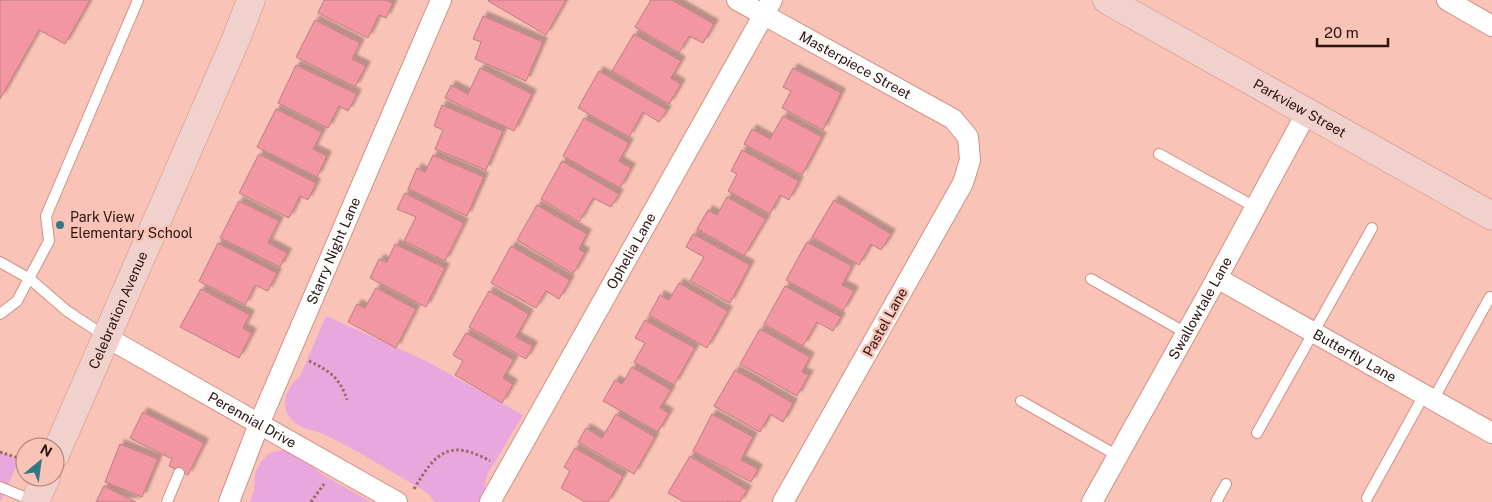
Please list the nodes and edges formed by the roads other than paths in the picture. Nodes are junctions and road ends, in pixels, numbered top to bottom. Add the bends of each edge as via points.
1 (138, 0) edge
2 (251, 0) edge
3 (441, 0) edge
4 (737, 0) edge
5 (1447, 0) edge
6 (1113, 1) edge
7 (768, 8) edge
8 (1492, 26) edge
9 (1306, 112) junction
10 (968, 137) joint
11 (1160, 154) dead end
12 (1255, 207) junction
13 (1492, 216) edge
14 (1372, 228) dead end
15 (0, 262) edge
16 (1217, 278) junction
17 (30, 279) junction
18 (1091, 279) dead end
19 (1490, 297) dead end
20 (0, 314) edge
21 (1186, 333) junction
22 (1313, 333) junction
23 (106, 337) junction
24 (1428, 398) junction
25 (1021, 401) dead end
26 (259, 424) junction
27 (1257, 433) dead end
28 (1492, 434) edge
29 (63, 437) edge
30 (1118, 456) junction
31 (179, 472) dead end
32 (1226, 484) dead end
33 (0, 487) edge
34 (39, 493) edge
35 (404, 498) edge
36 (1367, 498) dead end
37 (167, 502) edge
38 (230, 502) edge
39 (490, 502) edge
40 (783, 502) edge
41 (1092, 502) edge
42 (1216, 502) edge

1 - 17 lane via 46,216 49,241
2 - 23 street, Celebration Avenue
3 - 26 street, Starry Night Lane
4 - 7 street, Masterpiece Street
5 - 8 street
6 - 9 street, Parkview Street
7 - 10 street, Masterpiece Street via 953,119
7 - 39 street, Ophelia Lane
9 - 12 street, Swallowtale Lane
9 - 13 street, Parkview Street
10 - 40 street, Pastel Lane via 970,160 963,183
11 - 12 lane
12 - 16 street, Swallowtale Lane
14 - 22 lane
15 - 17 lane
16 - 21 street, Swallowtale Lane
16 - 22 street, Butterfly Lane
17 - 20 lane via 17,302
17 - 23 lane via 67,312
18 - 21 lane
19 - 24 lane
21 - 30 street, Swallowtale Lane
22 - 24 street, Butterfly Lane
22 - 27 lane
23 - 26 street, Perennial Drive
23 - 29 street, Celebration Avenue
24 - 28 street, Butterfly Lane
24 - 36 lane
25 - 30 lane
26 - 35 street, Perennial Drive
26 - 38 street, Starry Night Lane
30 - 41 street, Swallowtale Lane
31 - 37 lane
32 - 42 lane
33 - 34 lane

